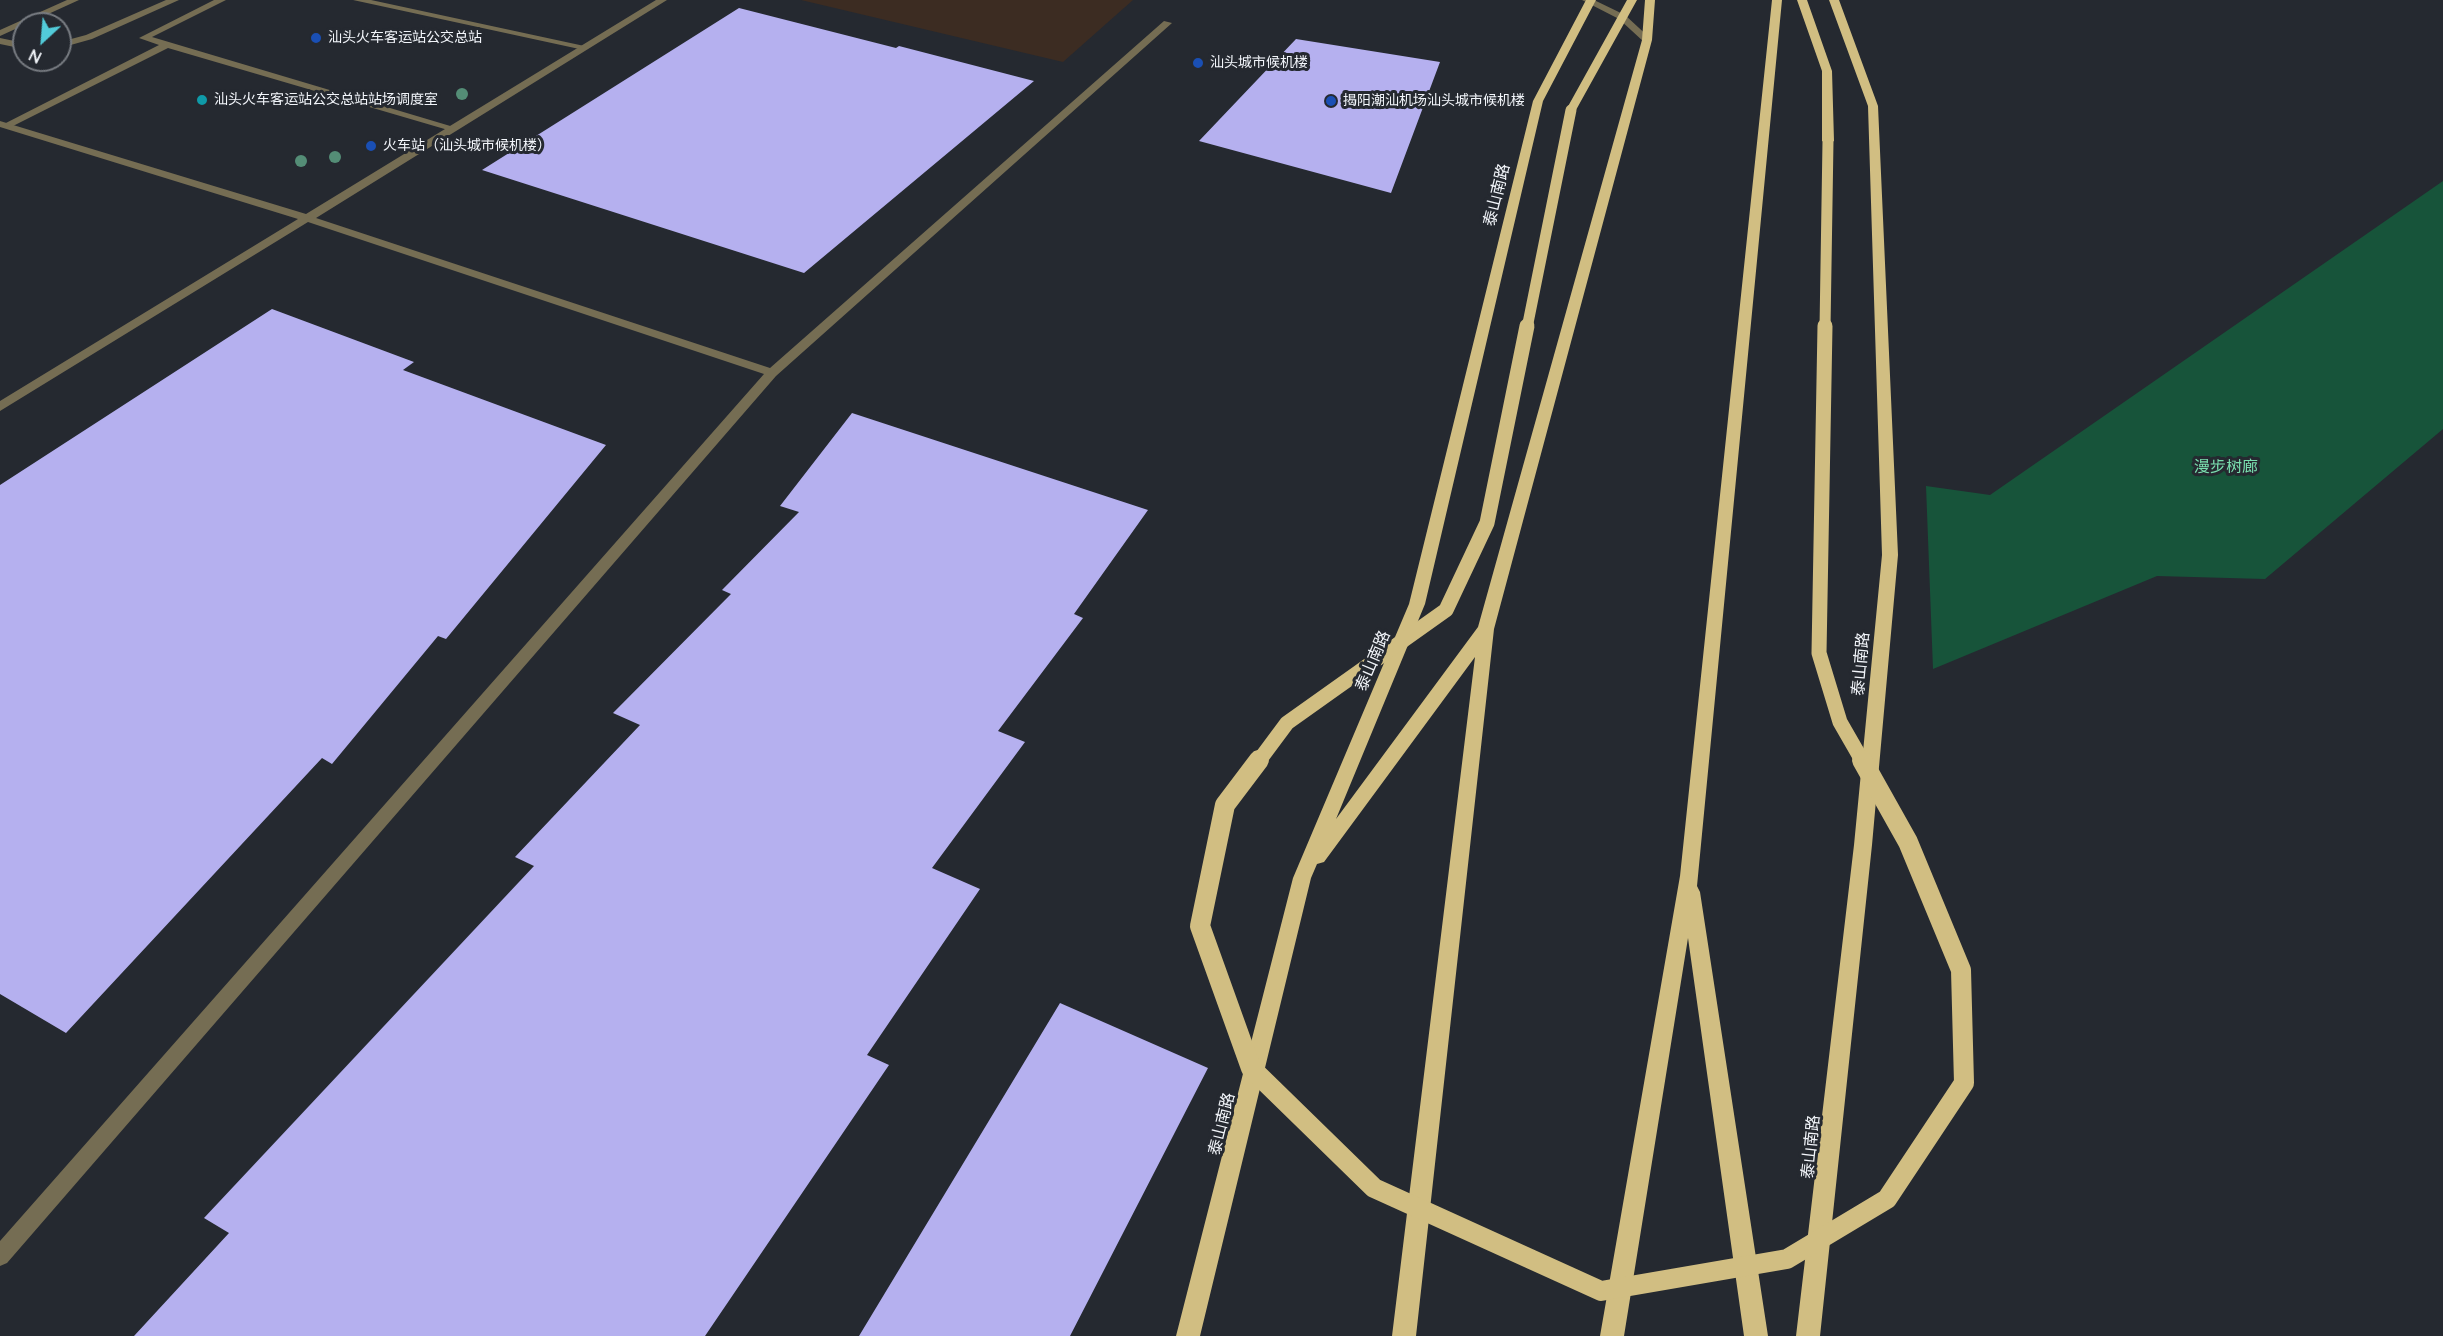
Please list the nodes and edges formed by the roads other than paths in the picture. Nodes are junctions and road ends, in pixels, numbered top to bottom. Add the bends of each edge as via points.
1 (74, 0) edge
2 (174, 0) edge
3 (221, 0) edge
4 (358, 0) edge
5 (662, 0) edge
6 (1590, 0) edge
7 (1632, 0) edge
8 (1650, 0) edge
9 (1777, 0) edge
10 (1802, 0) edge
11 (1834, 0) edge
12 (1622, 17) junction
13 (1167, 22) dead end
14 (0, 33) edge
15 (1647, 40) junction
16 (72, 42) edge
17 (167, 45) junction
18 (584, 47) junction
19 (2, 125) edge
20 (452, 128) junction
21 (306, 218) junction
22 (772, 373) junction
23 (0, 407) edge
24 (1486, 628) junction
25 (1689, 876) junction
26 (1302, 878) junction
27 (0, 1256) edge
28 (1188, 1336) edge
29 (1404, 1336) edge
30 (1612, 1336) edge
31 (1756, 1336) edge
32 (1808, 1336) edge

1 - 14 street
2 - 16 street
3 - 17 street via 144,38
4 - 18 street
5 - 18 street
6 - 12 street
6 - 26 highway, 泰山南路 via 1538,101 1417,604
7 - 12 highway
8 - 15 highway
9 - 25 highway
10 - 12 highway, bridge via 1827,71 1819,653 1840,722 1908,842 1961,970 1964,1083 1887,1199 1787,1259 1601,1291 1374,1188 1251,1068 1200,927 1225,806 1287,723 1446,610 1487,523 1572,110
11 - 32 highway, 泰山南路 via 1873,106 1890,555 1863,845
12 - 15 street
13 - 22 street
15 - 24 highway
17 - 19 street
17 - 20 street
18 - 20 street
19 - 21 street
20 - 21 street
21 - 22 street
21 - 23 street
22 - 27 street
24 - 26 highway
24 - 29 highway
25 - 30 highway
25 - 31 highway
26 - 28 highway, 泰山南路

